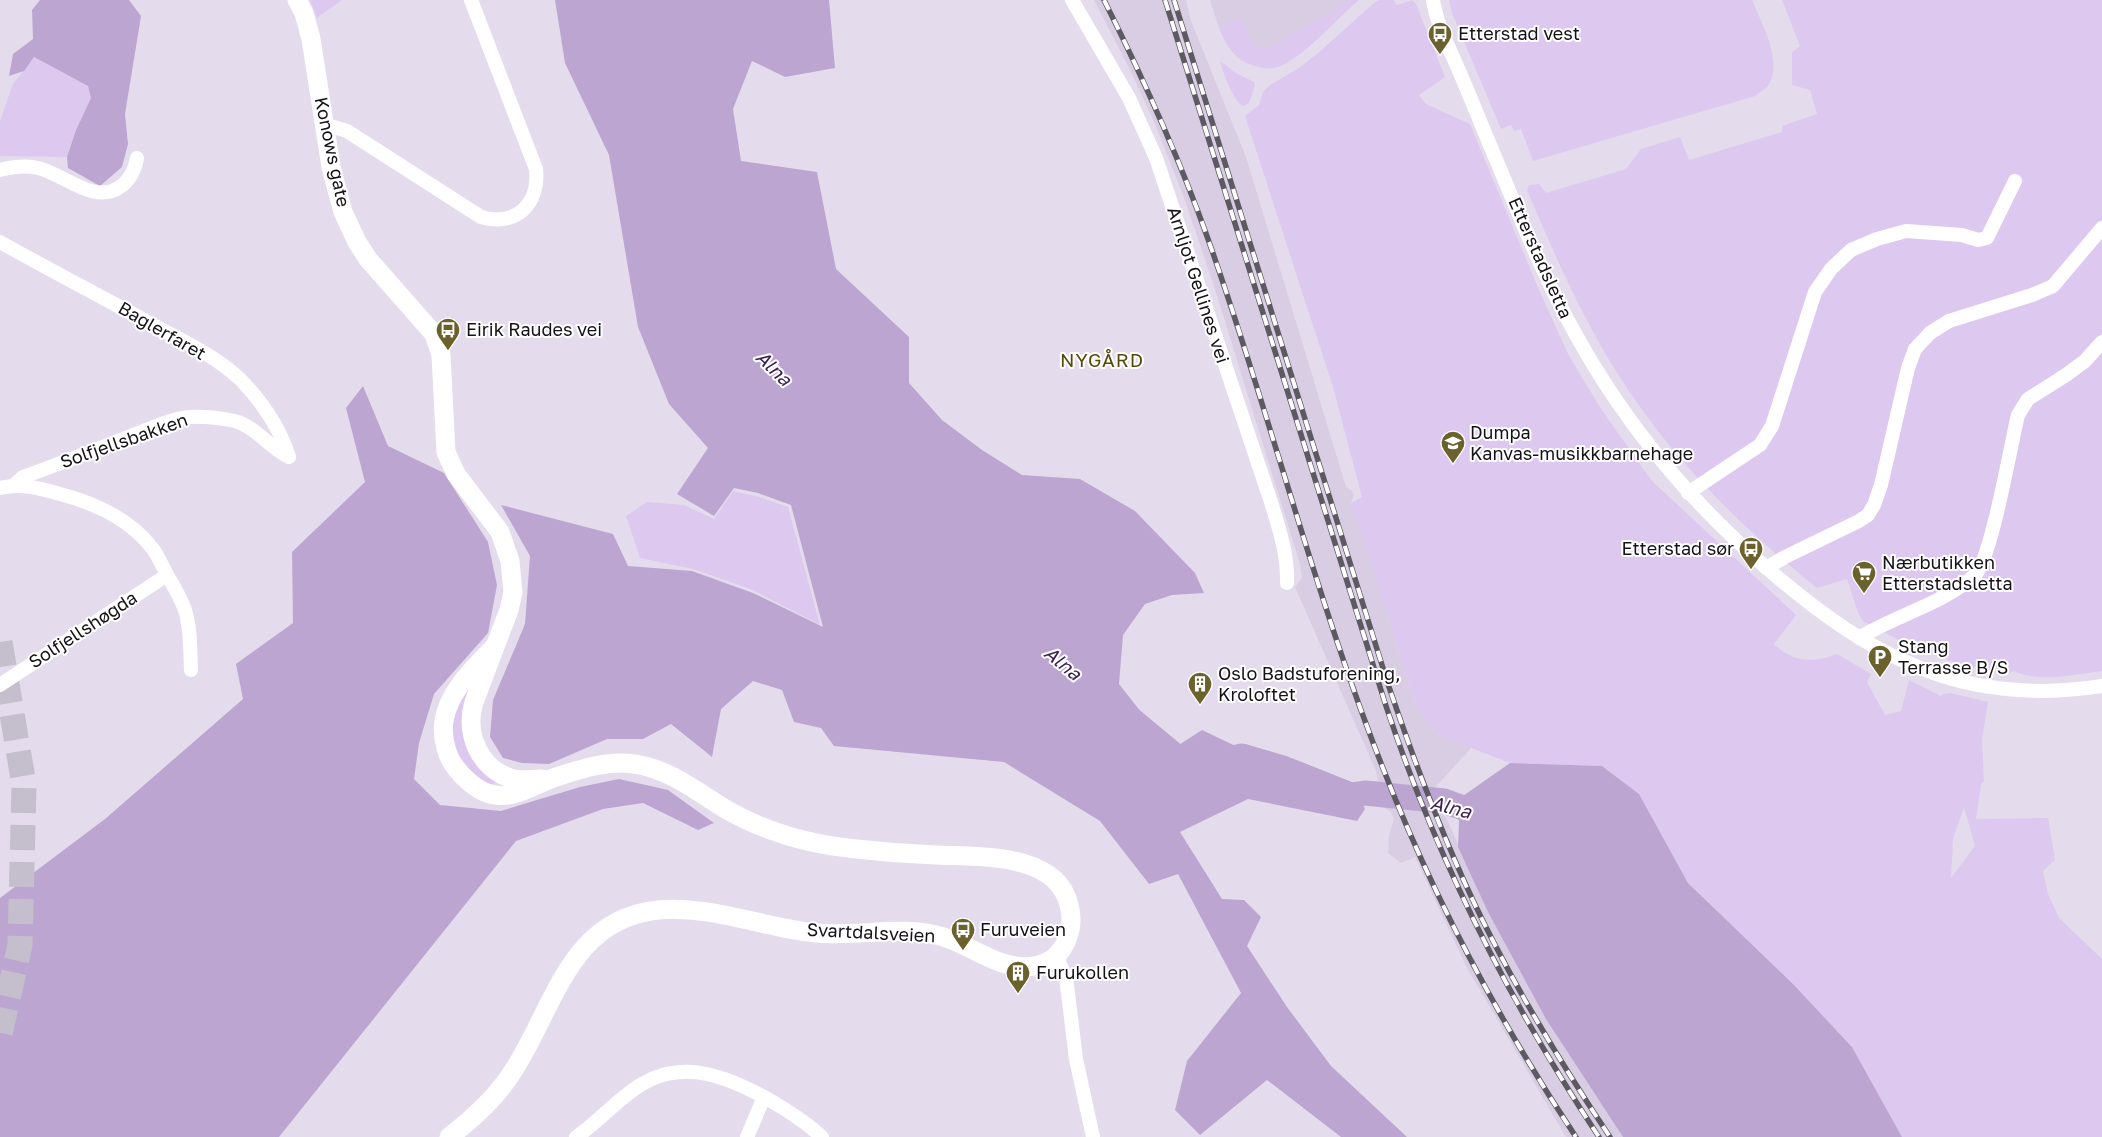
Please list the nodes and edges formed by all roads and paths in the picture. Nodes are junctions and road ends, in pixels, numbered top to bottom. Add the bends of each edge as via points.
1 (297, 0) edge
2 (471, 0) edge
3 (1072, 0) edge
4 (1433, 0) edge
5 (324, 124) junction
6 (137, 158) dead end
7 (0, 170) edge
8 (2015, 181) dead end
9 (2102, 228) edge
10 (0, 242) edge
11 (2102, 342) edge
12 (289, 457) joint
13 (6, 487) edge
14 (1688, 492) junction
15 (1766, 568) junction
16 (167, 575) junction
17 (1287, 583) dead end
18 (1859, 638) junction
19 (495, 646) junction
20 (191, 670) dead end
21 (0, 685) edge
22 (2102, 686) edge
23 (553, 778) junction
24 (1056, 956) junction
25 (764, 1097) junction
26 (449, 1137) edge
27 (576, 1137) edge
28 (747, 1137) edge
29 (822, 1137) edge
30 (1093, 1137) edge

1 - 5 street, Konows gate via 311,39
2 - 5 street via 533,159 537,177 532,200 516,215 494,220 481,217 347,131
3 - 17 street, Arnljot Gellines vei via 1129,98 1158,164 1271,502 1288,566
4 - 14 street, Etterstadsletta via 1447,44 1561,308 1632,424
5 - 19 street, Konows gate via 336,189 357,242 380,275 427,324 438,343 446,452 460,480 500,532 510,561 513,592
6 - 7 street via 131,177 110,192 86,190 38,168
8 - 14 street via 1987,238 1978,240 1962,235 1906,231 1851,250 1836,264 1815,292 1772,426 1760,446
9 - 15 street via 2053,286 1949,321 1930,332 1915,349 1908,368 1881,485 1868,515
10 - 12 street, Baglerfaret via 185,342 228,371 240,380 273,421
11 - 18 street via 2085,361 2028,399 2018,414 1988,550 1976,575 1951,593
12 - 13 street, Solfjellsbakken via 236,422 206,416 187,417 23,477
13 - 16 street via 31,486 76,498 115,516 135,530 153,550
14 - 15 street, Etterstadsletta via 1727,534
15 - 18 street, Etterstadsletta via 1825,616
16 - 20 street via 185,610
16 - 21 street, Solfjellshøgda
18 - 22 street, Etterstadsletta via 1920,668 1984,686 2034,690
19 - 23 street via 470,713 476,747 488,765 505,776 518,780
19 - 23 street via 458,688 447,707 442,733 448,757 473,786 496,796 526,791
23 - 24 street via 609,764 639,764 673,776 730,811 780,833 837,847 892,853 986,856 1032,866 1061,887 1070,908 1069,934
24 - 26 street, Svartdalsveien via 1036,966 1018,967 934,934 819,934 758,924 718,913 685,910 651,911 627,916 606,927 587,944 560,981 503,1086 477,1115
24 - 30 street via 1066,977 1076,1059
25 - 27 street via 722,1077 692,1072 670,1074 643,1083
25 - 28 street
25 - 29 street

